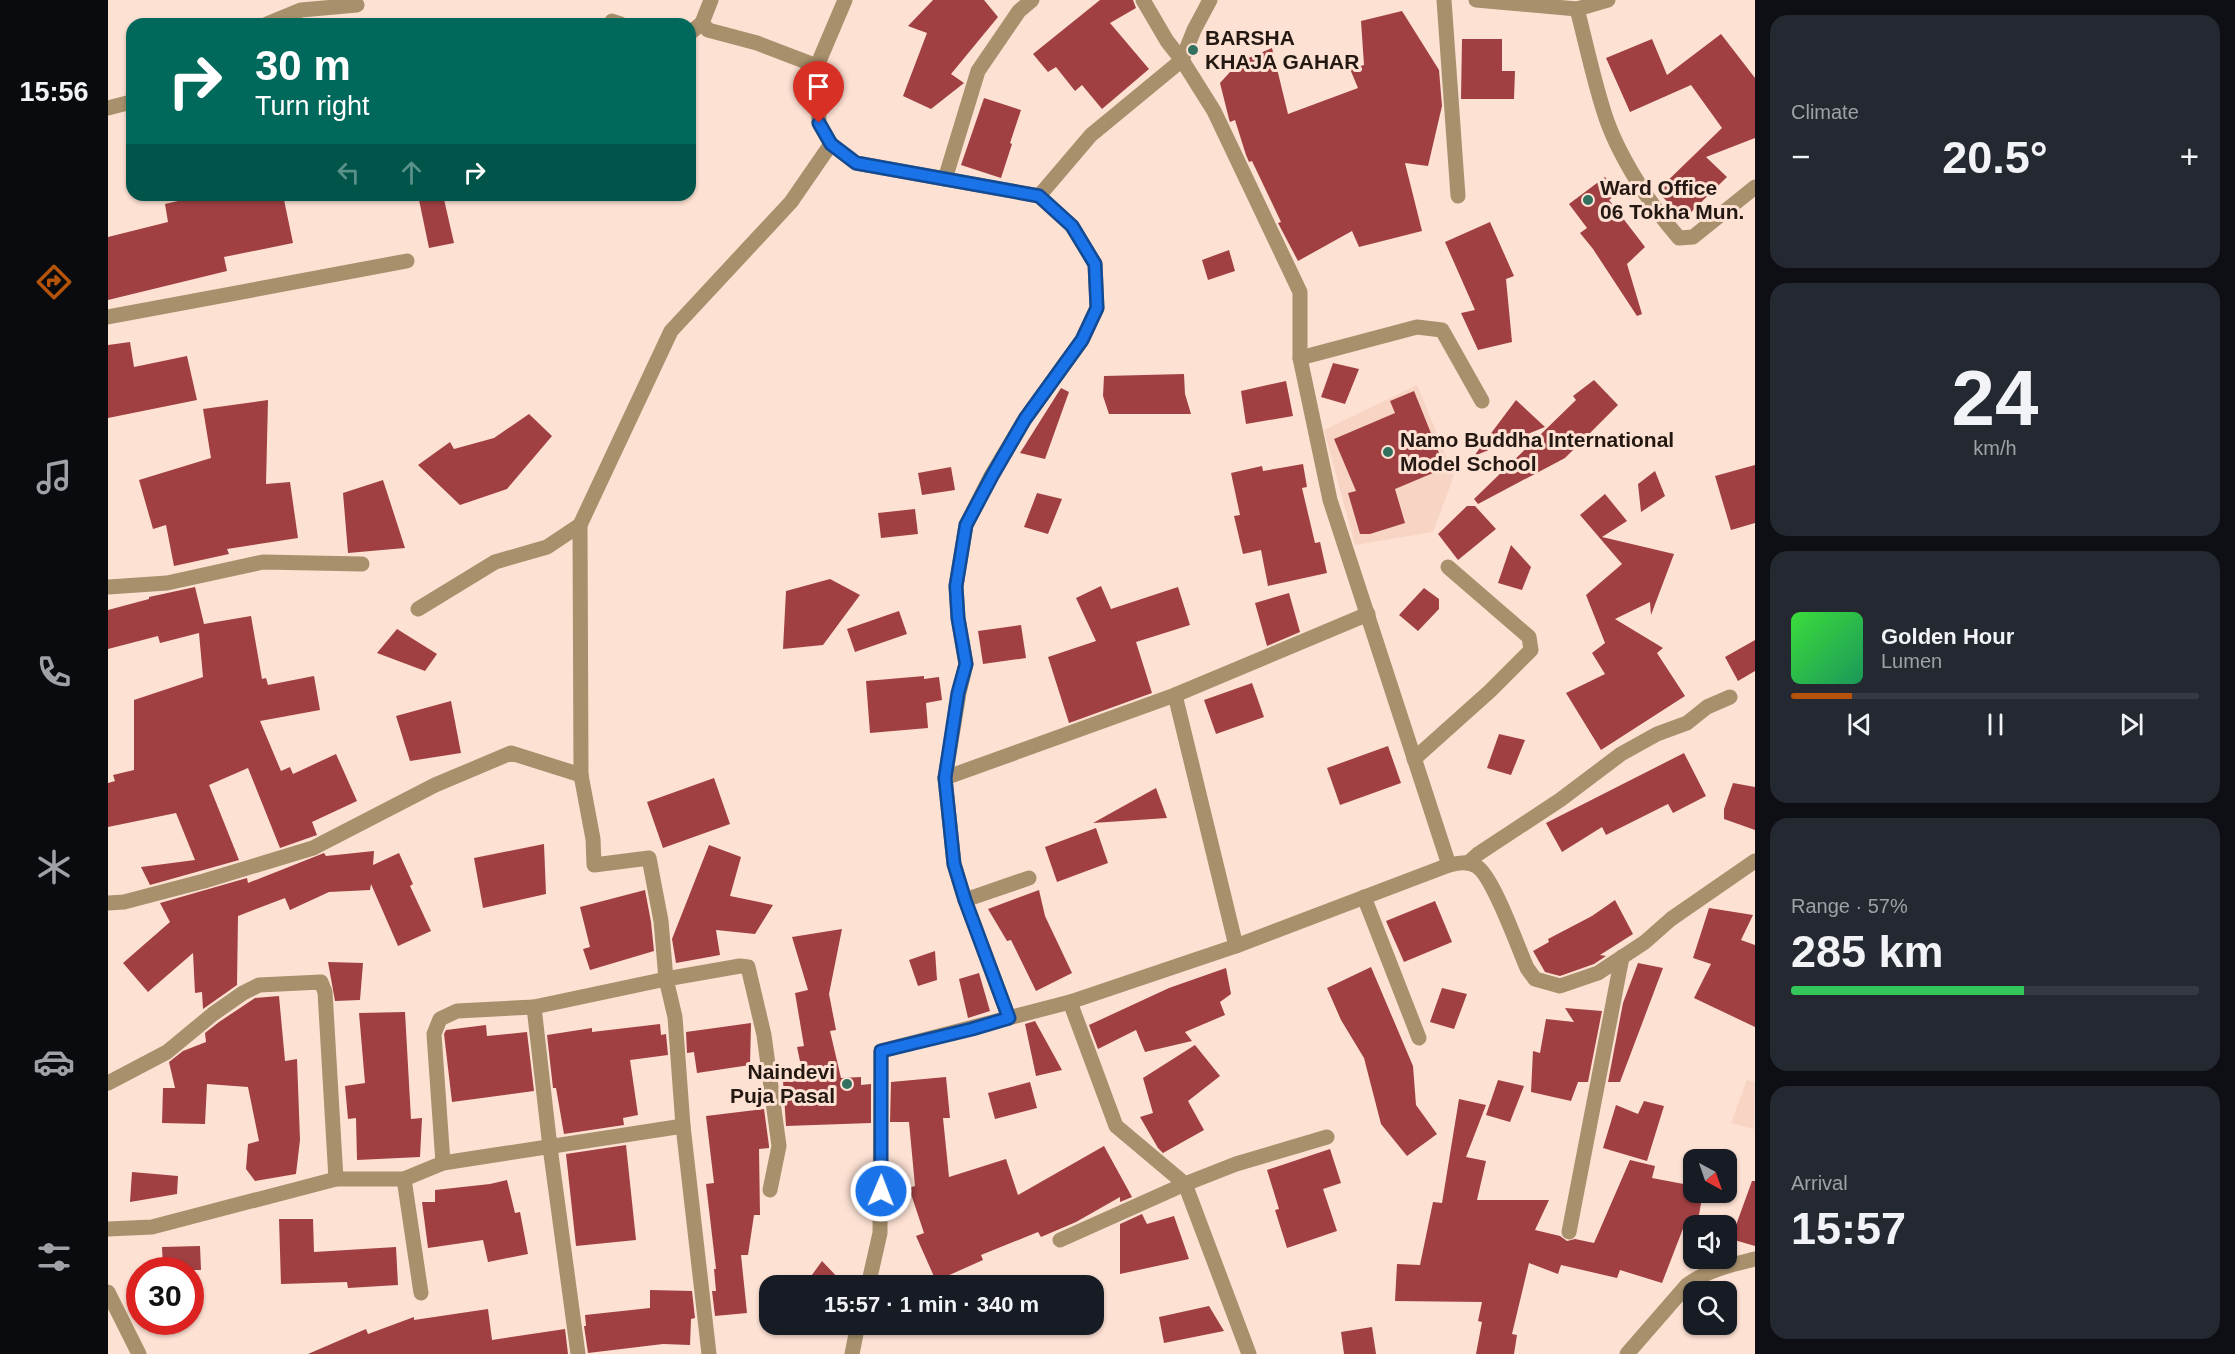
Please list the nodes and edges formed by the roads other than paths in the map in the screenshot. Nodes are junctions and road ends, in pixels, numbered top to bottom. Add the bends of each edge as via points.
1 (711, 0) edge
2 (845, 0) edge
3 (1032, 0) edge
4 (1143, 0) edge
5 (1210, 0) edge
6 (1444, 0) edge
7 (1476, 0) edge
8 (1608, 0) edge
9 (300, 5) edge
10 (357, 5) dead end
11 (1577, 9) junction
12 (277, 18) edge
13 (702, 23) junction
14 (696, 28) edge
15 (1182, 60) junction
16 (817, 66) junction
17 (126, 103) edge
18 (108, 108) edge
19 (831, 144) junction
20 (945, 179) junction
21 (1755, 187) edge
22 (1039, 196) junction
23 (1458, 196) dead end
24 (407, 261) dead end
25 (108, 317) edge
26 (1300, 357) junction
27 (1482, 401) dead end
28 (580, 525) junction
29 (362, 564) dead end
30 (1448, 567) dead end
31 (108, 587) edge
32 (418, 609) dead end
33 (1368, 614) junction
34 (1175, 694) junction
35 (1730, 697) dead end
36 (1414, 759) junction
37 (581, 775) junction
38 (945, 778) junction
39 (1755, 861) edge
40 (1468, 863) junction
41 (1449, 865) junction
42 (1029, 878) dead end
43 (1364, 897) junction
44 (965, 900) junction
45 (108, 903) edge
46 (1236, 946) junction
47 (1622, 957) junction
48 (666, 979) junction
49 (1070, 1002) junction
50 (534, 1007) junction
51 (1009, 1018) junction
52 (1419, 1038) dead end
53 (108, 1083) edge
54 (683, 1126) junction
55 (1327, 1137) dead end
56 (550, 1148) junction
57 (443, 1163) junction
58 (336, 1179) junction
59 (404, 1179) junction
60 (1185, 1184) junction
61 (770, 1190) dead end
62 (108, 1229) edge
63 (1569, 1232) dead end
64 (1060, 1240) dead end
65 (1755, 1259) edge
66 (870, 1275) edge
67 (108, 1292) edge
68 (421, 1293) dead end
69 (113, 1314) edge
70 (856, 1335) edge
71 (139, 1354) edge
72 (578, 1354) edge
73 (709, 1354) edge
74 (852, 1354) edge
75 (1249, 1354) edge
76 (1627, 1354) edge

1 - 13 street
2 - 16 street
3 - 20 street via 1019,11 978,71
4 - 15 street
5 - 15 street
6 - 23 street
7 - 11 street
8 - 11 street
9 - 10 street
9 - 12 street
11 - 21 street via 1604,114 1622,154 1679,238 1693,237
13 - 14 street
13 - 16 street via 708,30 757,43
15 - 22 street via 1091,135
15 - 26 street via 1214,111 1300,292
16 - 19 street via 819,123
17 - 18 street
19 - 20 street via 856,163
19 - 28 street via 791,202 671,331
20 - 22 street
22 - 38 street via 1072,226 1095,264 1097,308 1082,340 1025,419 966,525 956,586 966,664
24 - 25 street
26 - 27 street via 1417,327 1442,330
26 - 33 street via 1330,500
28 - 32 street via 547,547 495,562
28 - 37 street
29 - 31 street via 263,562 168,583
30 - 36 street via 1529,637 1531,650
33 - 34 street
33 - 36 street
34 - 38 street
34 - 46 street
35 - 40 street via 1707,707 1687,723 1621,754
36 - 41 street
37 - 45 street via 511,753 435,785 313,848 204,881
37 - 48 street via 594,865 649,858 661,921
38 - 44 street via 954,864
39 - 47 street
40 - 41 street
40 - 47 street via 1481,870 1494,889 1535,979 1560,986 1575,983
41 - 43 street
42 - 44 street
43 - 46 street
43 - 52 street
44 - 51 street
46 - 49 street
47 - 63 street
48 - 50 street
48 - 54 street via 675,1017
48 - 61 street via 748,967 764,1035 779,1146
49 - 51 street
49 - 60 street via 1116,1126
50 - 56 street
50 - 57 street via 457,1011 440,1019 434,1034
51 - 66 street via 881,1051 880,1233
53 - 58 street via 167,1052 243,993 260,985 321,982 325,992
54 - 56 street
54 - 73 street
55 - 60 street
56 - 57 street
56 - 72 street
57 - 59 street
58 - 59 street
58 - 62 street via 152,1227
59 - 68 street
60 - 64 street
60 - 75 street
65 - 76 street via 1712,1270 1693,1281
67 - 69 street
69 - 71 street
70 - 74 street

